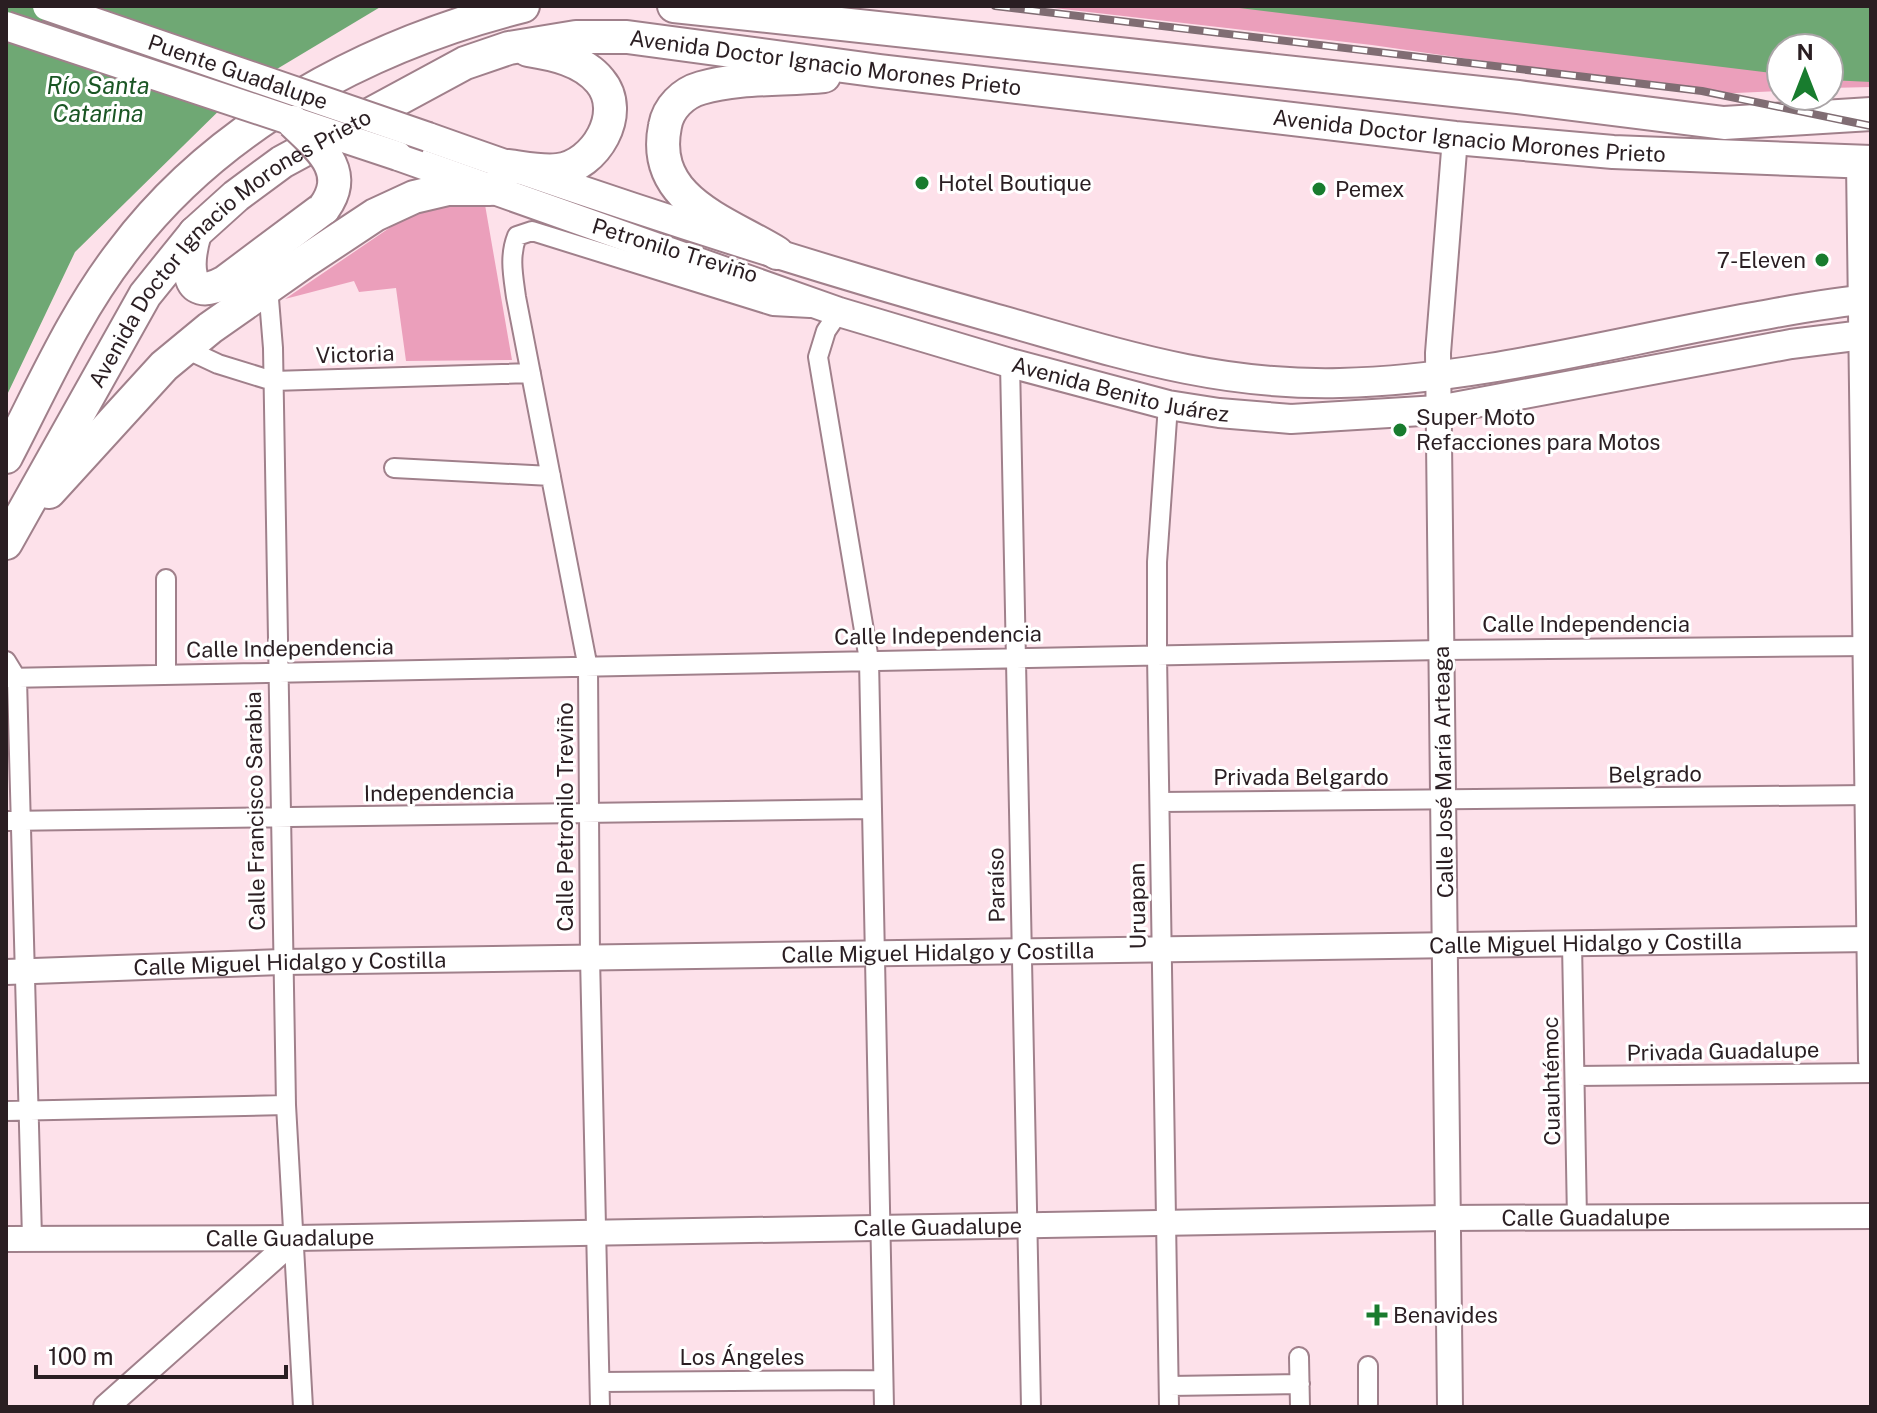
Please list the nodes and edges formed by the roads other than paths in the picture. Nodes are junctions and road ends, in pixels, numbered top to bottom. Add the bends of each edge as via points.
1 (47, 6) edge
2 (468, 6) edge
3 (523, 6) edge
4 (674, 6) edge
5 (6, 26) edge
6 (440, 28) junction
7 (509, 48) junction
8 (880, 71) junction
9 (1871, 114) edge
10 (293, 122) junction
11 (1724, 123) junction
12 (428, 137) joint
13 (1455, 138) junction
14 (1524, 144) junction
15 (398, 156) joint
16 (1865, 162) edge
17 (499, 178) junction
18 (195, 233) junction
19 (517, 236) joint
20 (777, 253) junction
21 (878, 285) junction
22 (268, 287) junction
23 (1866, 300) edge
24 (830, 308) junction
25 (1866, 335) edge
26 (186, 349) junction
27 (1010, 363) junction
28 (531, 373) junction
29 (1438, 376) junction
30 (273, 381) junction
31 (1168, 405) junction
32 (1438, 410) junction
33 (6, 457) edge
34 (394, 468) dead end
35 (551, 476) junction
36 (11, 534) edge
37 (166, 579) dead end
38 (1867, 646) edge
39 (1442, 650) junction
40 (1157, 655) junction
41 (1015, 658) junction
42 (869, 660) junction
43 (6, 661) edge
44 (588, 668) junction
45 (277, 672) junction
46 (166, 673) junction
47 (11, 679) edge
48 (1868, 795) junction
49 (1442, 801) junction
50 (1160, 802) junction
51 (872, 809) junction
52 (588, 814) junction
53 (279, 817) junction
54 (12, 820) edge
55 (1870, 939) edge
56 (1572, 943) junction
57 (1447, 945) junction
58 (1162, 949) junction
59 (1021, 951) junction
60 (874, 953) junction
61 (590, 957) junction
62 (282, 962) junction
63 (16, 971) edge
64 (1871, 1060) edge
65 (1871, 1073) edge
66 (1575, 1076) junction
67 (286, 1105) junction
68 (6, 1111) edge
69 (29, 1111) junction
70 (1871, 1216) edge
71 (1446, 1218) junction
72 (1577, 1219) junction
73 (1165, 1225) junction
74 (880, 1228) junction
75 (1026, 1228) junction
76 (599, 1232) junction
77 (32, 1238) junction
78 (296, 1238) junction
79 (6, 1239) edge
80 (1299, 1357) dead end
81 (1368, 1366) dead end
82 (883, 1380) junction
83 (600, 1382) junction
84 (1300, 1384) junction
85 (1169, 1386) junction
86 (1368, 1404) dead end
87 (106, 1407) edge
88 (303, 1407) edge
89 (600, 1407) edge
90 (884, 1407) edge
91 (1031, 1407) edge
92 (1169, 1407) edge
93 (1300, 1407) edge
94 (1450, 1407) edge

1 - 12 main road, Puente Guadalupe, bridge
2 - 6 highway
3 - 6 highway
4 - 11 highway, Avenida Doctor Ignacio Morones Prieto
5 - 10 main road, Puente Guadalupe, bridge
6 - 33 highway via 270,115 175,191 102,279
7 - 8 highway, Avenida Doctor Ignacio Morones Prieto via 576,37 627,37
7 - 17 highway via 584,67 608,93 610,114 602,140 584,160 558,170
7 - 18 highway, Avenida Doctor Ignacio Morones Prieto via 465,63 282,162
8 - 13 highway, Avenida Doctor Ignacio Morones Prieto
8 - 20 highway via 699,88 684,95 666,120 663,162 669,179 698,207
9 - 11 highway, Avenida Doctor Ignacio Morones Prieto
10 - 15 main road, Puente Guadalupe, bridge
10 - 18 highway, bridge via 324,152 335,173 335,189 324,208 212,287 197,284 188,273
11 - 14 highway
12 - 17 main road, Avenida Benito Juárez
13 - 14 highway, Avenida Doctor Ignacio Morones Prieto
13 - 29 street, Calle José María Arteaga
14 - 16 highway, Avenida Doctor Ignacio Morones Prieto
15 - 17 main road, Avenida Benito Juárez
16 - 23 street
17 - 20 main road, Avenida Benito Juárez
17 - 22 highway via 414,197 375,215
17 - 24 main road, Avenida Benito Juárez
18 - 36 highway, Avenida Doctor Ignacio Morones Prieto via 145,295
19 - 24 street, Petronilo Treviño via 532,231 773,306
19 - 28 street, Calle Petronilo Treviño via 512,269
20 - 21 main road, Avenida Benito Juárez
21 - 24 main road
21 - 29 main road, Avenida Benito Juárez via 1177,370 1264,383
22 - 26 highway
22 - 30 street, Calle Francisco Sarabia
23 - 25 street
23 - 29 main road, Avenida Benito Juárez
24 - 27 main road, Avenida Benito Juárez
24 - 42 street via 818,357
25 - 32 main road, Avenida Benito Juárez via 1791,344
25 - 38 street
26 - 30 street, Victoria
26 - 36 highway via 134,397
27 - 31 main road, Avenida Benito Juárez
27 - 41 street, Paraíso
28 - 30 street, Victoria
28 - 35 street, Calle Petronilo Treviño
29 - 32 street, Calle José María Arteaga
30 - 45 street, Calle Francisco Sarabia
31 - 32 main road, Avenida Benito Juárez via 1291,419
31 - 40 street, Uruapan via 1157,562
32 - 39 street, Calle José María Arteaga
34 - 35 street
35 - 44 street, Calle Petronilo Treviño
37 - 46 street
38 - 39 street, Calle Independencia
38 - 48 street
39 - 40 street, Calle Independencia
39 - 49 street, Calle José María Arteaga
40 - 41 street, Calle Independencia
40 - 50 street, Uruapan
41 - 42 street, Calle Independencia
41 - 59 street, Paraíso
42 - 44 street, Calle Independencia
42 - 51 street
43 - 47 street
44 - 45 street, Calle Independencia
44 - 52 street, Calle Petronilo Treviño
45 - 46 street, Calle Independencia
45 - 53 street, Calle Francisco Sarabia
46 - 47 street, Calle Independencia
47 - 54 street
48 - 49 street, Belgrado
48 - 55 street
49 - 50 street, Privada Belgardo
49 - 57 street, Calle José María Arteaga
50 - 58 street, Uruapan
51 - 52 street, Independencia
51 - 60 street
52 - 53 street, Independencia
52 - 61 street, Calle Petronilo Treviño
53 - 54 street, Independencia
53 - 62 street, Calle Francisco Sarabia
54 - 63 street
55 - 56 street, Calle Miguel Hidalgo y Costilla
55 - 64 street
56 - 57 street, Calle Miguel Hidalgo y Costilla
56 - 66 street, Cuauhtémoc
57 - 58 street, Calle Miguel Hidalgo y Costilla
57 - 71 street, Calle José María Arteaga
58 - 59 street, Calle Miguel Hidalgo y Costilla
58 - 73 street, Uruapan
59 - 60 street, Calle Miguel Hidalgo y Costilla
59 - 75 street, Paraíso
60 - 61 street, Calle Miguel Hidalgo y Costilla
60 - 74 street
61 - 62 street, Calle Miguel Hidalgo y Costilla
61 - 76 street, Calle Petronilo Treviño
62 - 63 street, Calle Miguel Hidalgo y Costilla
62 - 67 street, Calle Francisco Sarabia
63 - 69 street
65 - 66 street, Privada Guadalupe
66 - 72 street, Cuauhtémoc
67 - 69 street
67 - 78 street, Calle Francisco Sarabia
68 - 69 street
69 - 77 street
70 - 72 street, Calle Guadalupe
71 - 72 street, Calle Guadalupe
71 - 73 street, Calle Guadalupe
71 - 94 street, Calle José María Arteaga
73 - 75 street, Calle Guadalupe
73 - 85 street, Uruapan
74 - 75 street, Calle Guadalupe
74 - 76 street, Calle Guadalupe
74 - 82 street
75 - 91 street, Paraíso
76 - 78 street, Calle Guadalupe
76 - 83 street, Calle Petronilo Treviño
77 - 78 street, Calle Guadalupe
77 - 79 street, Calle Guadalupe
78 - 87 street
78 - 88 street, Calle Francisco Sarabia
80 - 84 street
81 - 86 street
82 - 83 street, Los Ángeles
82 - 90 street
83 - 89 street, Calle Petronilo Treviño
84 - 85 street
84 - 93 street
85 - 92 street, Uruapan

